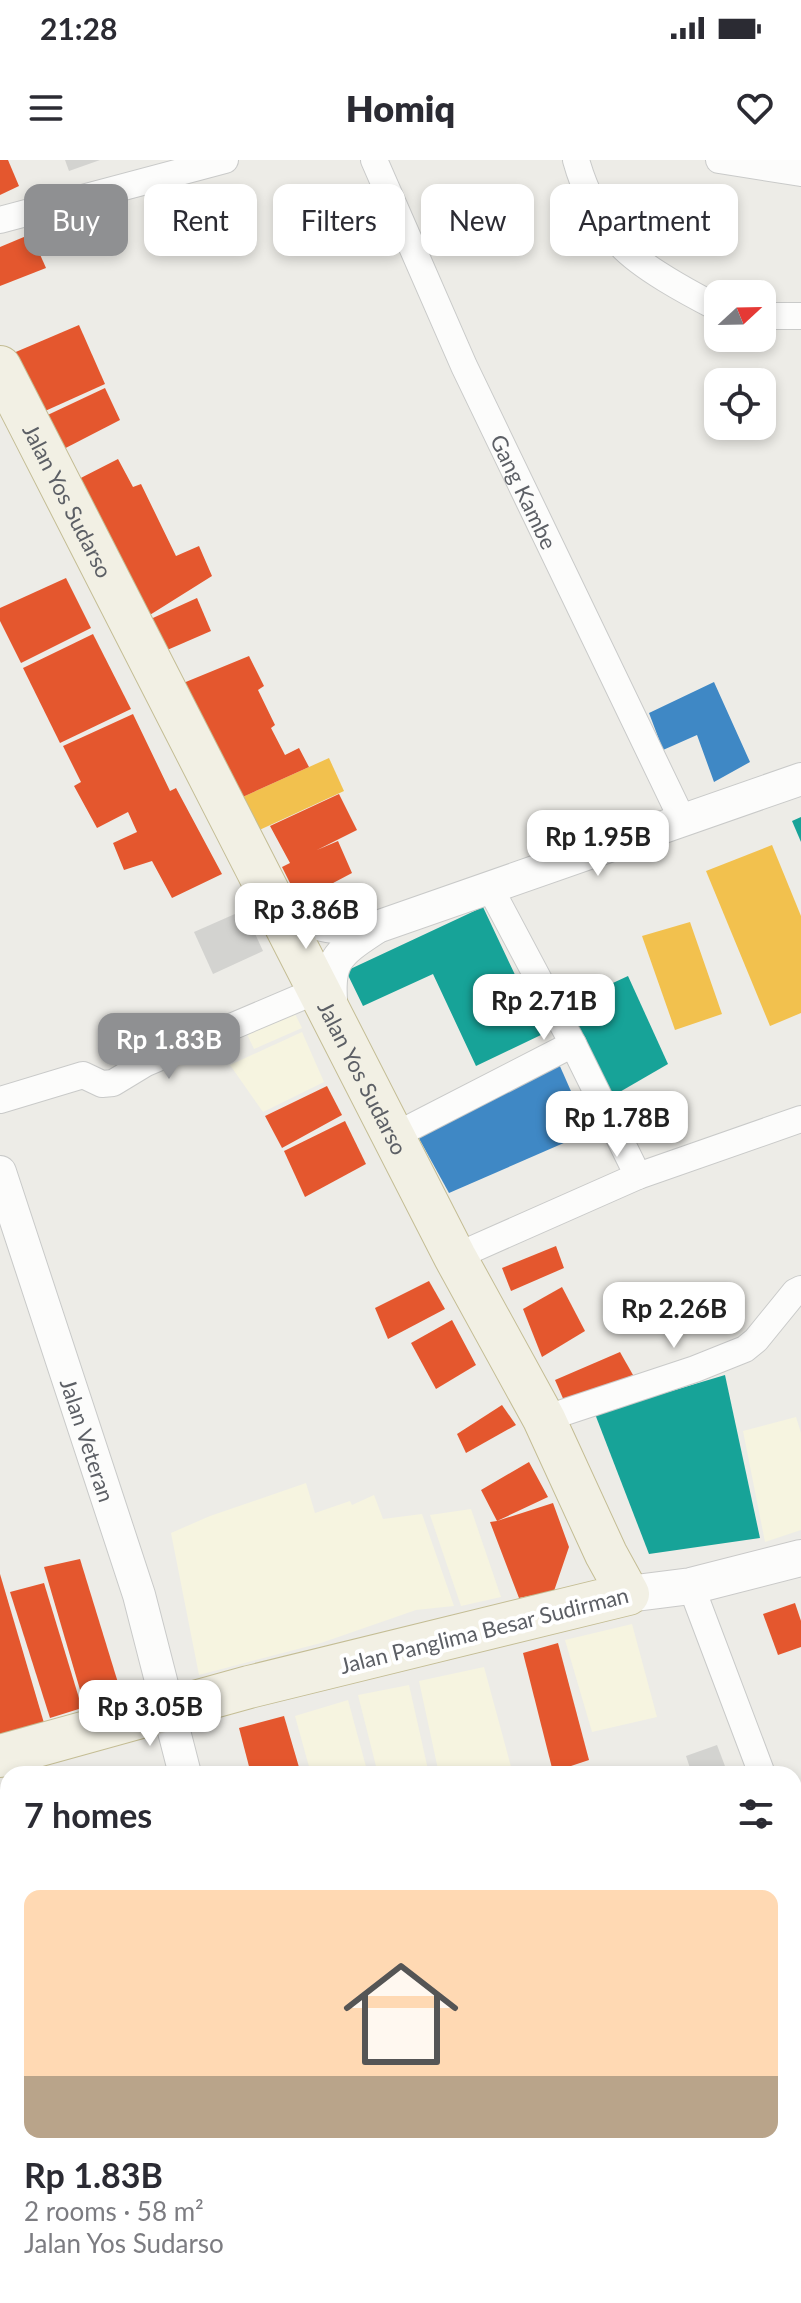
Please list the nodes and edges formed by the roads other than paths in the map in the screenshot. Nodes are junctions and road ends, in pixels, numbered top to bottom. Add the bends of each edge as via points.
1 (225, 160) edge
2 (374, 160) edge
3 (576, 160) edge
4 (719, 160) edge
5 (801, 173) edge
6 (0, 220) edge
7 (704, 300) edge
8 (776, 316) edge
9 (801, 316) edge
10 (0, 367) edge
11 (801, 779) edge
12 (682, 819) junction
13 (489, 886) junction
14 (266, 889) junction
15 (377, 927) junction
16 (325, 1004) junction
17 (573, 1044) junction
18 (0, 1100) edge
19 (801, 1119) edge
20 (394, 1136) junction
21 (0, 1172) edge
22 (638, 1176) junction
23 (455, 1257) junction
24 (801, 1289) edge
25 (544, 1419) junction
26 (597, 1530) junction
27 (801, 1558) edge
28 (691, 1586) junction
29 (628, 1594) junction
30 (579, 1607) junction
31 (169, 1709) junction
32 (0, 1756) edge
33 (183, 1766) edge
34 (759, 1766) edge

1 - 6 street
2 - 12 street, Gang Kambe via 464,366
3 - 7 street via 592,201 619,244
4 - 5 street
8 - 9 street
10 - 14 highway, Jalan Yos Sudarso
11 - 12 street
12 - 13 street
13 - 15 street
13 - 17 street
14 - 15 street via 287,911 315,924 348,930
14 - 16 highway, Jalan Yos Sudarso
15 - 16 street via 346,947 334,963
16 - 18 street via 146,1063 113,1083 83,1075
16 - 20 highway, Jalan Yos Sudarso
17 - 20 street
17 - 22 street
19 - 22 street
20 - 23 highway, Jalan Yos Sudarso
21 - 31 street, Jalan Veteran via 139,1595
22 - 23 street
23 - 25 highway, Jalan Yos Sudarso
24 - 25 street via 745,1349
25 - 26 highway, Jalan Yos Sudarso
26 - 29 highway, Jalan Yos Sudarso
26 - 30 highway via 599,1575 593,1593
27 - 28 main road, Jalan Panglima Besar Sudirman
28 - 29 main road, Jalan Panglima Besar Sudirman
28 - 34 street
29 - 30 highway, Jalan Panglima Besar Sudirman
30 - 31 highway, Jalan Panglima Besar Sudirman
31 - 32 highway, Jalan Panglima Besar Sudirman
31 - 33 street, Jalan Veteran

